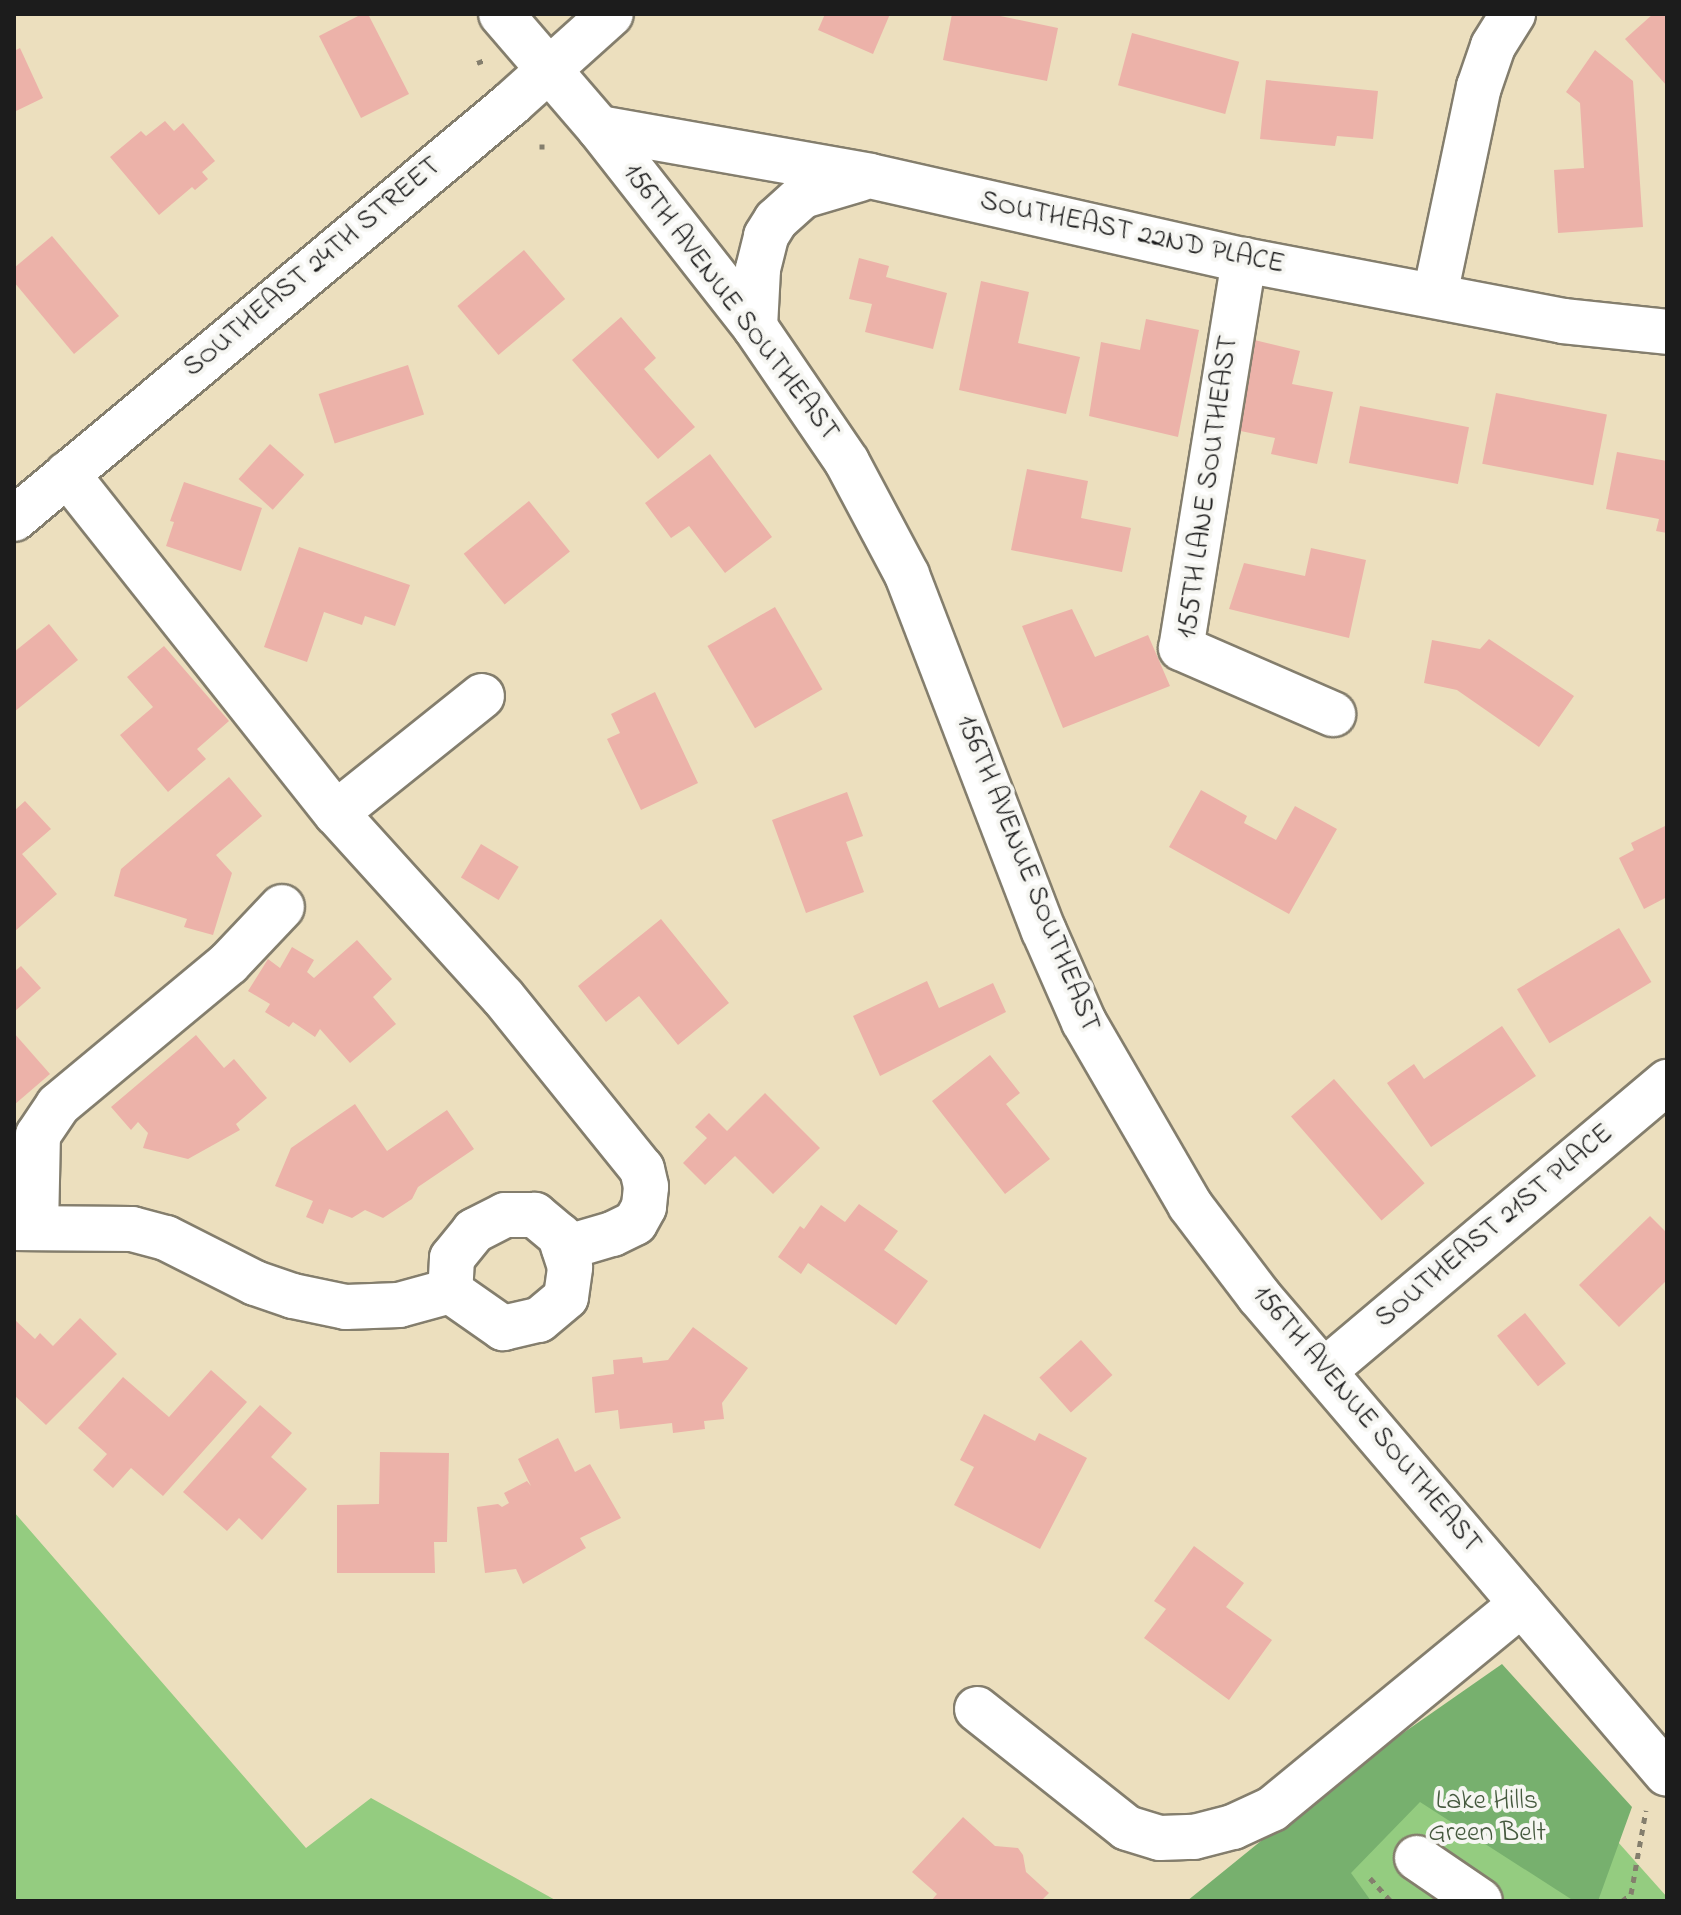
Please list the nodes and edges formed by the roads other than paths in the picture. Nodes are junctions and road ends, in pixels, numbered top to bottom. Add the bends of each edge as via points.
1 (501, 14) edge
2 (611, 14) edge
3 (1513, 14) edge
4 (549, 71) junction
5 (599, 128) junction
6 (870, 176) junction
7 (1244, 260) junction
8 (1435, 295) junction
9 (755, 327) junction
10 (1667, 332) edge
11 (67, 474) junction
12 (14, 519) edge
13 (482, 696) dead end
14 (1333, 714) dead end
15 (336, 813) junction
16 (282, 907) dead end
17 (1667, 1082) edge
18 (25, 1228) edge
19 (564, 1248) junction
20 (450, 1291) junction
21 (1324, 1371) junction
22 (1522, 1604) junction
23 (977, 1709) dead end
24 (1657, 1792) edge
25 (1417, 1858) dead end
26 (1480, 1901) edge

1 - 4 street, 156TH AVENUE SOUTHEAST
2 - 4 street, SOUTHEAST 24TH STREET
3 - 8 street via 1493,46 1479,87
4 - 5 street, 156TH AVENUE SOUTHEAST
4 - 11 street, SOUTHEAST 24TH STREET
5 - 6 street, SOUTHEAST 22ND PLACE
5 - 9 street, 156TH AVENUE SOUTHEAST
6 - 7 street, SOUTHEAST 22ND PLACE
6 - 9 street via 803,196 776,220 758,269
7 - 8 street, SOUTHEAST 22ND PLACE
7 - 14 street, 155TH LANE SOUTHEAST via 1181,648
8 - 10 street, SOUTHEAST 22ND PLACE via 1563,321
9 - 21 street, 156TH AVENUE SOUTHEAST via 847,462 907,575 1084,1022 1190,1205
11 - 12 street, SOUTHEAST 24TH STREET
11 - 15 street
13 - 15 street
15 - 19 street via 503,997 642,1169 644,1207 635,1223
16 - 18 street via 229,963 58,1105 38,1135
17 - 21 street, SOUTHEAST 21ST PLACE
18 - 20 street via 132,1229 166,1238 255,1283 346,1307 399,1305
19 - 20 street via 560,1236 535,1215 505,1215 474,1231 452,1258
19 - 20 street via 570,1267 566,1297 539,1320 503,1328
21 - 22 street, 156TH AVENUE SOUTHEAST
22 - 23 street via 1272,1809 1194,1837 1160,1838 1127,1828
22 - 24 street, 156TH AVENUE SOUTHEAST
25 - 26 street

